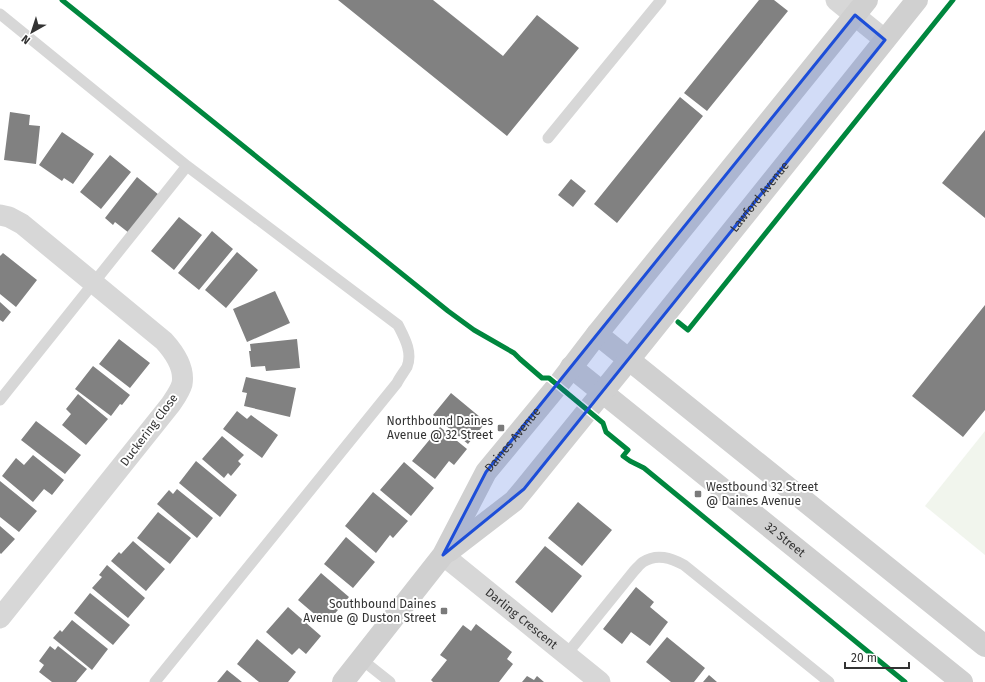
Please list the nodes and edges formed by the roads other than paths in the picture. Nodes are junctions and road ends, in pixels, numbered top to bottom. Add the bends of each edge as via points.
1 (661, 0) edge
2 (836, 0) edge
3 (917, 0) edge
4 (861, 8) edge
5 (0, 14) edge
6 (885, 40) junction
7 (548, 138) dead end
8 (187, 166) junction
9 (0, 215) edge
10 (94, 284) junction
11 (597, 334) junction
12 (629, 360) junction
13 (571, 367) junction
14 (602, 392) junction
15 (0, 400) edge
16 (443, 555) junction
17 (0, 618) edge
18 (985, 646) edge
19 (566, 655) junction
20 (362, 658) junction
21 (155, 682) edge
22 (343, 682) edge
23 (390, 682) edge
24 (600, 682) edge
25 (829, 682) edge
26 (962, 682) edge

1 - 7 lane
2 - 4 street
3 - 6 street, Lawford Avenue
4 - 6 street
4 - 11 street
5 - 8 lane
6 - 12 street, Lawford Avenue
8 - 10 lane
8 - 21 lane via 398,325 406,342 409,357 397,383
9 - 10 street, Duckering Close via 22,224
10 - 15 lane
10 - 17 street, Duckering Close via 172,349 182,372 182,384 171,404
11 - 12 street
11 - 13 street, Daines Avenue
12 - 14 street, Lawford Avenue
12 - 18 street
13 - 14 street, 32 Street
13 - 16 street, Daines Avenue via 486,472
14 - 16 street, Daines Avenue via 514,501
14 - 26 street, 32 Street
16 - 19 street, Darling Crescent
16 - 20 street, Daines Avenue
19 - 24 street, Darling Crescent
19 - 25 lane via 634,571 644,562 664,557 684,564
20 - 22 street, Daines Avenue
20 - 23 lane

